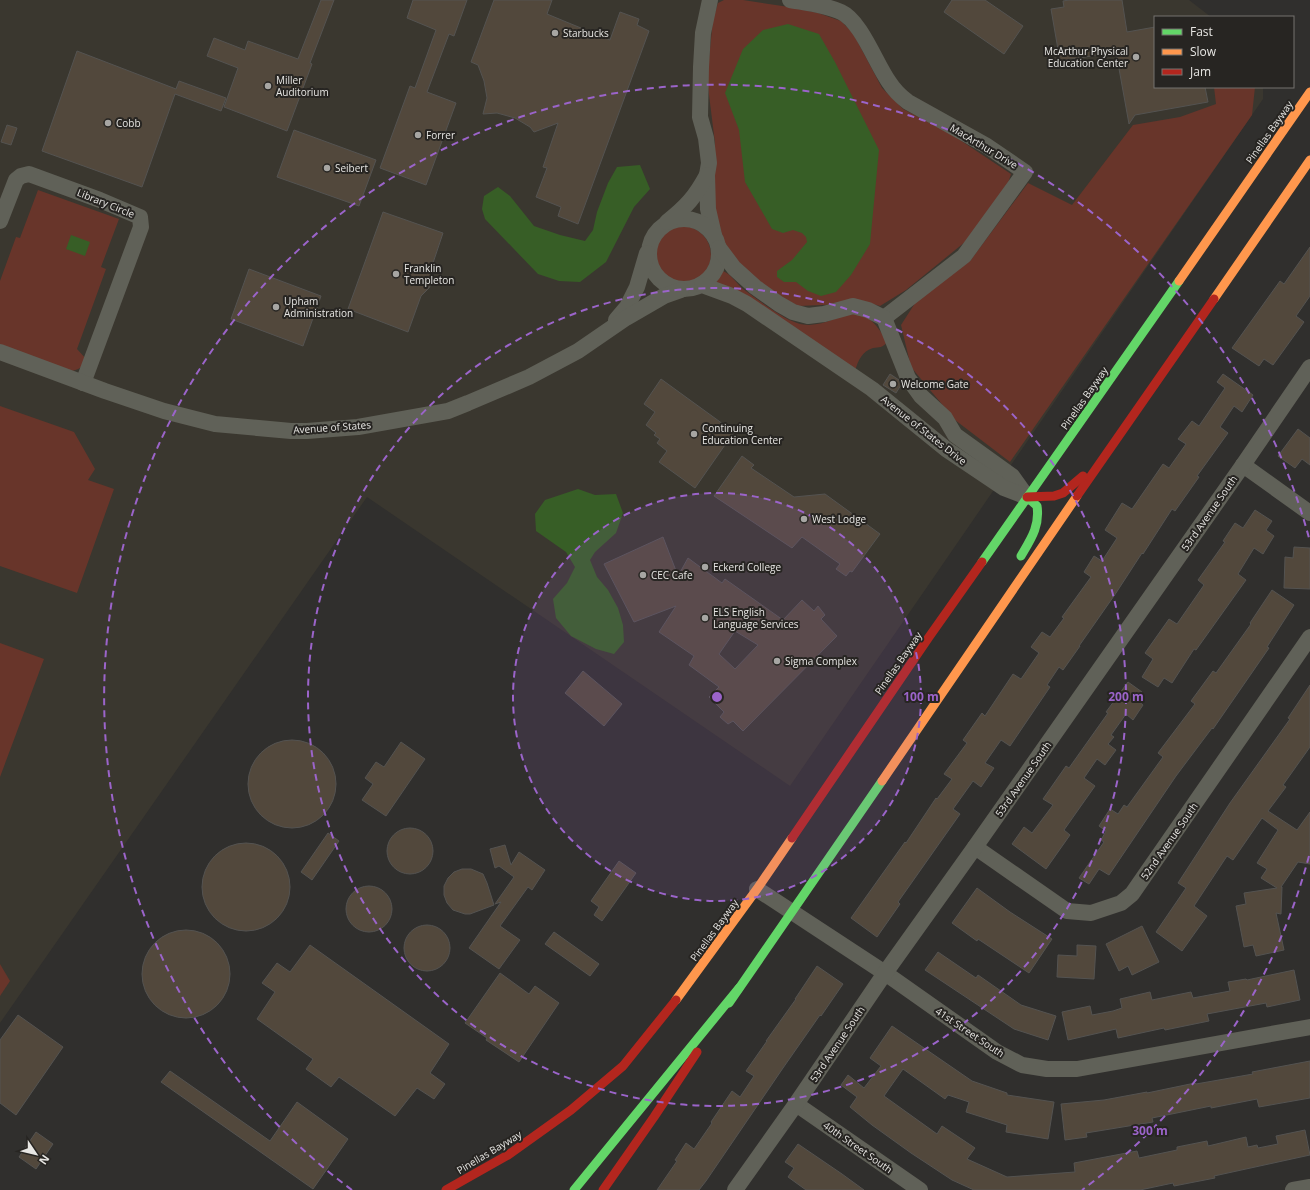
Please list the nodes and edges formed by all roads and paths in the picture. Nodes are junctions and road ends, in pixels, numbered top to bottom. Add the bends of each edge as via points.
1 (710, 0) edge
2 (790, 0) edge
3 (1310, 92) edge
4 (1310, 160) edge
5 (707, 175) junction
6 (0, 221) edge
7 (665, 224) junction
8 (716, 241) junction
9 (649, 248) junction
10 (702, 285) junction
11 (681, 290) junction
12 (884, 318) junction
13 (608, 331) junction
14 (0, 352) edge
15 (1310, 367) edge
16 (83, 383) junction
17 (1111, 448) junction
18 (1243, 465) junction
19 (1027, 498) junction
20 (1310, 513) edge
21 (1014, 567) dead end
22 (988, 610) dead end
23 (1310, 637) edge
24 (959, 669) junction
25 (975, 847) junction
26 (757, 889) junction
27 (792, 911) junction
28 (885, 973) junction
29 (739, 988) junction
30 (1310, 1027) edge
31 (796, 1104) junction
32 (1310, 1187) edge
33 (446, 1190) edge
34 (574, 1190) edge
35 (603, 1190) edge
36 (735, 1190) edge
37 (920, 1190) edge
38 (1293, 1190) edge

1 - 5 street via 703,33 700,67 700,117 706,138 709,163
2 - 12 street, MacArthur Drive via 842,12 854,23 888,82 898,94 987,146 1025,172 964,256
3 - 19 main road, Pinellas Bayway
4 - 17 main road
5 - 7 street via 689,204
5 - 8 street via 708,209
6 - 16 street, Library Circle via 16,180 28,174 140,217 141,227
7 - 8 street via 678,219 691,219 704,225
7 - 9 street via 654,234
8 - 10 street via 718,262 713,274
8 - 12 street via 734,268 755,287 793,312 808,316 853,306
9 - 11 street via 649,260 654,273 663,283
9 - 13 street, Avenue of States via 637,287 627,308
10 - 11 street
10 - 19 street, Avenue of States Drive via 747,304 872,390 946,449 1004,488
11 - 13 street, Avenue of States via 664,296
12 - 19 street, Avenue of States Drive via 908,378 921,396 945,418 955,435 1012,476
13 - 16 street, Avenue of States via 578,351 535,374 448,411 358,427 291,431 215,424 164,412
14 - 16 street, Avenue of States
15 - 18 street, 53rd Avenue South
17 - 19 main road via 1078,482 1063,493
17 - 24 main road
18 - 20 street
18 - 25 street, 53rd Avenue South
19 - 21 main road via 1037,506 1038,514 1034,534
19 - 26 main road, Pinellas Bayway
22 - 24 main road
23 - 25 street, 52nd Avenue South via 1132,894 1121,903 1091,914 1067,911
24 - 27 main road
25 - 28 street, 53rd Avenue South
26 - 27 street, 41st Street South
26 - 33 main road, Pinellas Bayway via 674,1003 623,1066 571,1110 508,1155
27 - 28 street, 41st Street South
27 - 29 main road
28 - 30 street, 41st Street South via 997,1052 1022,1065 1077,1070
28 - 31 street, 53rd Avenue South
29 - 34 main road
29 - 35 main road
31 - 36 street, 53rd Avenue South
31 - 37 street, 40th Street South
32 - 38 street

